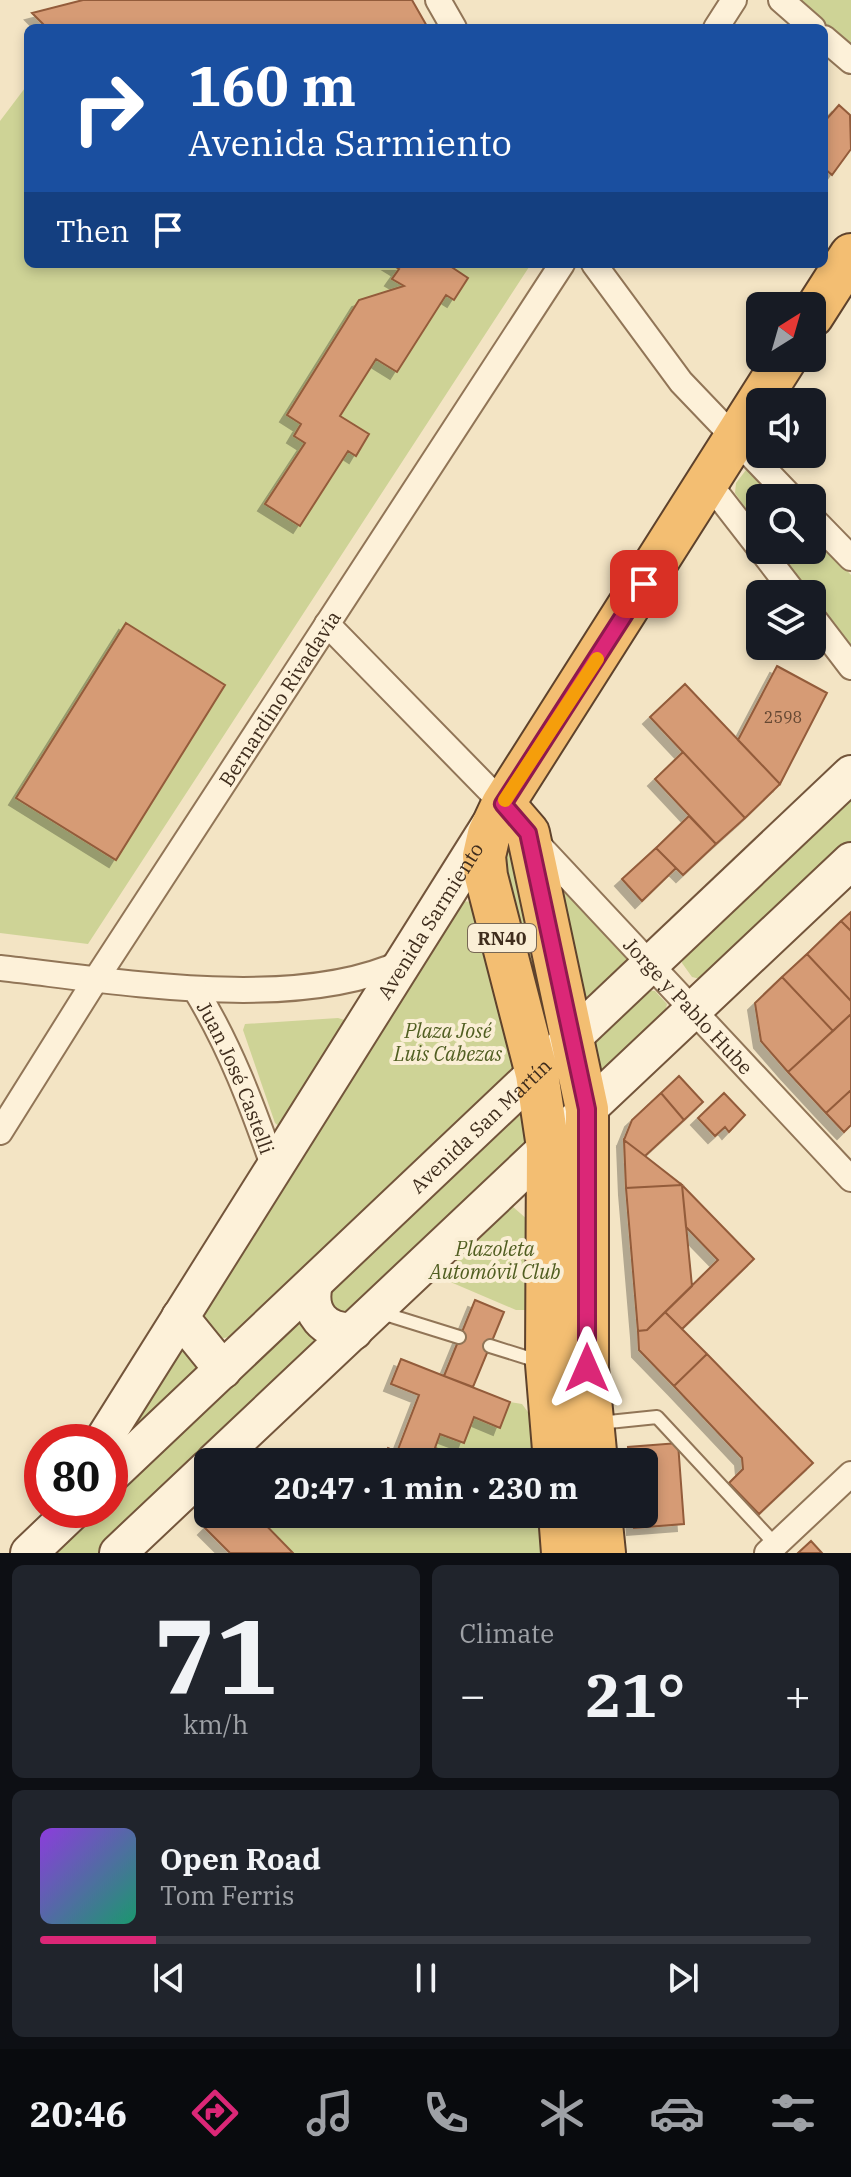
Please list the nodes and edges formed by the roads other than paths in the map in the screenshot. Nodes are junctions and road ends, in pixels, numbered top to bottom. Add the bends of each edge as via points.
1 (438, 0) edge
2 (734, 0) edge
3 (781, 0) edge
4 (452, 24) edge
5 (719, 24) edge
6 (808, 24) edge
7 (828, 41) edge
8 (851, 61) edge
9 (851, 255) edge
10 (559, 268) edge
11 (597, 268) edge
12 (826, 294) edge
13 (777, 372) edge
14 (734, 439) junction
15 (708, 482) junction
16 (778, 484) edge
17 (746, 532) edge
18 (826, 532) edge
19 (851, 558) edge
20 (771, 564) edge
21 (784, 580) edge
22 (327, 624) junction
23 (826, 634) edge
24 (851, 667) edge
25 (851, 774) edge
26 (515, 818) junction
27 (851, 861) edge
28 (403, 962) junction
29 (651, 963) junction
30 (0, 968) edge
31 (96, 979) junction
32 (195, 989) junction
33 (694, 1009) junction
34 (574, 1037) junction
35 (537, 1074) junction
36 (587, 1109) junction
37 (0, 1132) edge
38 (548, 1147) junction
39 (274, 1168) junction
40 (851, 1179) edge
41 (314, 1284) junction
42 (180, 1317) junction
43 (364, 1321) junction
44 (459, 1337) dead end
45 (490, 1346) dead end
46 (567, 1366) junction
47 (223, 1370) junction
48 (113, 1424) edge
49 (594, 1443) edge
50 (229, 1448) edge
51 (557, 1448) edge
52 (128, 1459) edge
53 (851, 1474) edge
54 (194, 1481) edge
55 (47, 1528) edge
56 (55, 1528) edge
57 (561, 1528) edge
58 (601, 1528) edge
59 (33, 1549) edge
60 (772, 1549) edge
61 (118, 1553) edge
62 (563, 1553) edge
63 (604, 1553) edge

1 - 4 street
2 - 5 street
3 - 6 street
7 - 8 street
9 - 12 highway
10 - 22 street, Bernardino Rivadavia
11 - 14 street via 681,382
13 - 14 highway, Avenida Sarmiento / RN40
14 - 15 highway, Avenida Sarmiento / RN40
14 - 16 street
15 - 17 street
15 - 26 highway, Avenida Sarmiento / RN40
18 - 19 street
20 - 21 street
22 - 26 street, Jorge y Pablo Hube
22 - 31 street, Bernardino Rivadavia
23 - 24 street
25 - 29 main road, Avenida San Martín
26 - 28 main road, Avenida Sarmiento
26 - 29 street, Jorge y Pablo Hube
26 - 34 highway, RN40
26 - 35 highway, RN40 via 487,845 486,876
27 - 33 main road
28 - 32 street, Juan José Castelli via 343,982
28 - 39 main road, Avenida Sarmiento
29 - 33 street, Jorge y Pablo Hube
29 - 34 main road, Avenida San Martín
30 - 31 street, Juan José Castelli
31 - 32 street, Juan José Castelli
31 - 37 street, Bernardino Rivadavia
32 - 39 street, Juan José Castelli via 246,1086
33 - 36 main road
33 - 40 street, Jorge y Pablo Hube
34 - 35 main road, Avenida San Martín
34 - 36 highway, RN40
35 - 38 highway, RN40
35 - 41 main road, Avenida San Martín
36 - 38 main road
36 - 46 highway, RN40
38 - 43 main road
38 - 46 highway, RN40
39 - 42 main road, Avenida Sarmiento
41 - 43 main road via 311,1298 320,1321 339,1332
41 - 47 main road, Avenida San Martín
42 - 47 main road
42 - 48 main road, Avenida Sarmiento
43 - 44 lane
43 - 50 main road
45 - 46 lane
46 - 49 highway, RN40
46 - 51 highway, RN40
47 - 52 main road, Avenida San Martín
49 - 60 lane via 657,1417
53 - 60 street
54 - 61 main road
55 - 59 main road
56 - 59 main road
57 - 62 highway
58 - 63 highway

